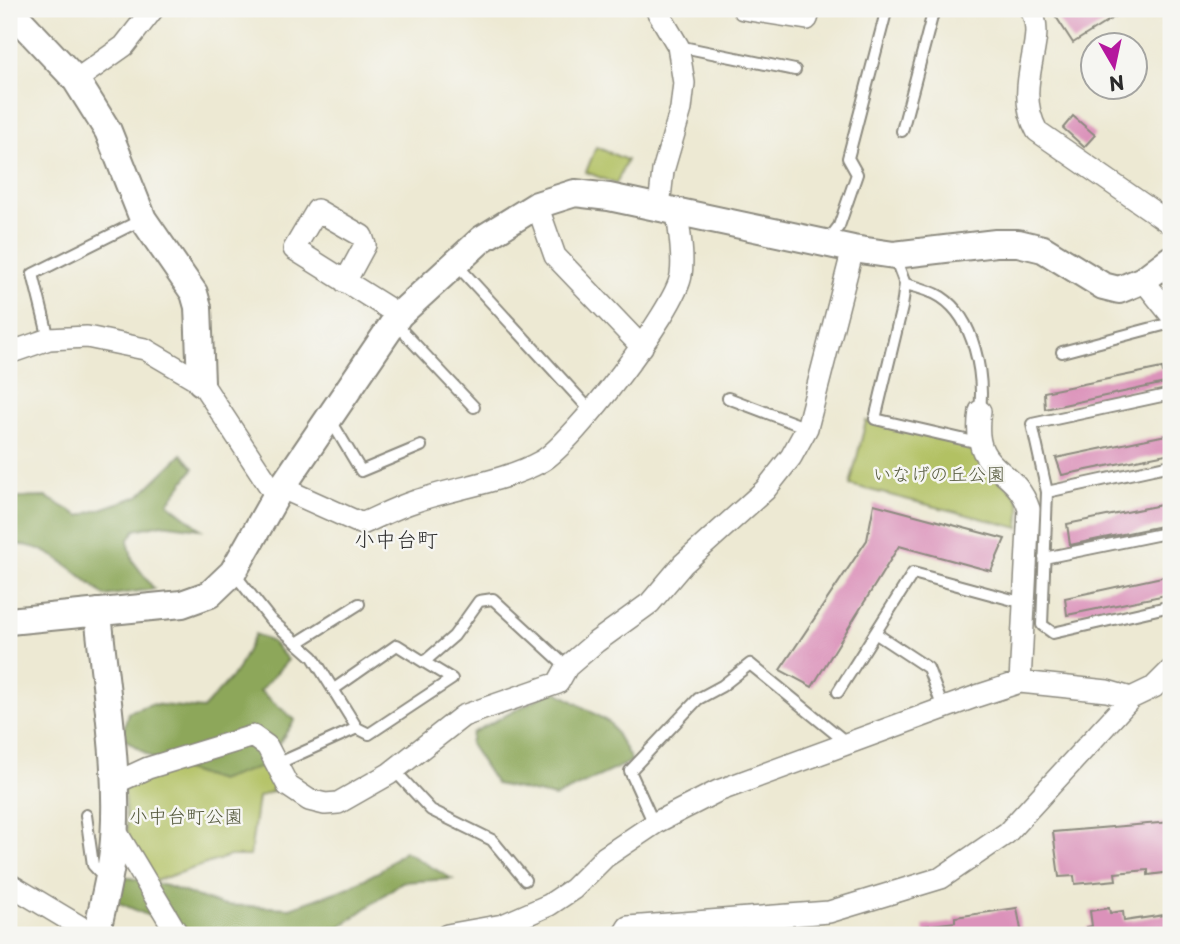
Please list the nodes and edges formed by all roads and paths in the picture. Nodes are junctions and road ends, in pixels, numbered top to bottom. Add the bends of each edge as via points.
1 (9, 9) edge
2 (153, 9) edge
3 (743, 9) edge
4 (810, 9) edge
5 (934, 9) edge
6 (1030, 9) edge
7 (664, 11) edge
8 (885, 16) dead end
9 (678, 46) junction
10 (795, 69) dead end
11 (76, 80) junction
12 (902, 131) dead end
13 (537, 205) junction
14 (668, 209) junction
15 (143, 219) junction
16 (1171, 224) edge
17 (827, 243) junction
18 (853, 249) junction
19 (894, 255) junction
20 (1171, 259) edge
21 (455, 264) junction
22 (1143, 280) junction
23 (345, 282) dead end
24 (905, 284) junction
25 (1171, 315) edge
26 (396, 318) junction
27 (1171, 323) edge
28 (49, 339) junction
29 (642, 347) junction
30 (1062, 352) dead end
31 (9, 353) edge
32 (201, 382) junction
33 (1171, 394) edge
34 (728, 397) dead end
35 (474, 407) dead end
36 (591, 411) junction
37 (980, 411) joint
38 (330, 419) junction
39 (807, 428) junction
40 (979, 443) junction
41 (421, 446) dead end
42 (1171, 465) edge
43 (279, 492) junction
44 (1047, 492) junction
45 (1171, 532) edge
46 (1044, 558) junction
47 (233, 572) junction
48 (1024, 603) junction
49 (359, 604) dead end
50 (1171, 606) edge
51 (98, 612) junction
52 (9, 621) edge
53 (875, 633) junction
54 (297, 643) junction
55 (424, 662) junction
56 (567, 667) junction
57 (1171, 670) edge
58 (1020, 682) junction
59 (334, 689) junction
60 (838, 692) dead end
61 (1131, 698) junction
62 (943, 708) junction
63 (357, 728) junction
64 (847, 743) junction
65 (277, 764) junction
66 (394, 770) junction
67 (113, 784) junction
68 (86, 815) dead end
69 (654, 824) junction
70 (114, 828) junction
71 (525, 880) dead end
72 (107, 882) junction
73 (9, 884) edge
74 (95, 935) edge
75 (178, 935) edge
76 (187, 935) edge
77 (196, 935) edge
78 (447, 935) edge
79 (623, 935) edge

1 - 11 street
2 - 11 street via 124,46
3 - 4 street via 807,19
5 - 12 lane
6 - 16 street via 1037,31 1026,92 1028,115 1037,131
7 - 9 street
8 - 17 lane via 848,158 857,174 839,226
9 - 10 lane
9 - 14 street via 684,83 663,171
11 - 15 street via 108,131
13 - 14 street via 575,193
13 - 21 street via 482,239
13 - 29 street via 555,256
14 - 17 street
14 - 29 street via 682,274 676,293
15 - 28 lane via 33,274
15 - 32 street via 194,293
17 - 18 street
18 - 19 street
18 - 39 street
19 - 22 street via 1018,243 1043,249 1103,286 1119,290
19 - 24 lane
20 - 22 street
21 - 26 street
21 - 36 lane
22 - 25 street
23 - 26 street
24 - 37 lane via 943,298 961,319 979,366
24 - 40 lane via 875,419
26 - 35 lane
26 - 38 street
27 - 30 lane
28 - 31 street
28 - 32 street via 87,337 145,349
29 - 36 street
32 - 43 street
33 - 44 lane via 1032,424
34 - 39 lane
36 - 43 street via 545,459 521,471 415,501 362,524
37 - 40 street
38 - 41 lane via 361,471
38 - 43 street
39 - 56 street via 792,457 765,490 683,564 650,603
40 - 48 street via 987,463 1023,490 1029,509
42 - 44 lane
43 - 47 street
44 - 46 lane
45 - 46 lane
46 - 50 lane via 1042,625 1054,633
47 - 51 street via 210,594 182,604
47 - 54 lane
48 - 53 lane via 913,573
48 - 58 street
49 - 54 lane
51 - 52 street
51 - 67 street
53 - 60 lane
53 - 62 lane via 928,668
54 - 59 lane via 313,657
55 - 56 lane via 454,636 479,601 493,599
55 - 59 lane via 397,645
55 - 63 lane via 452,679 369,734
56 - 66 street via 558,683 463,716
57 - 61 street via 1154,687
58 - 61 street via 1107,691
58 - 62 street
59 - 63 lane
61 - 79 street via 1007,833 941,878 829,912 628,928
62 - 64 street
63 - 65 lane
64 - 69 street via 718,791
64 - 69 lane via 750,664 698,699 630,771
65 - 66 street via 288,786 325,804 349,799
65 - 67 street via 267,746 253,736 148,768
66 - 71 lane via 431,810 492,840
67 - 70 street
68 - 72 lane via 93,864
69 - 78 street via 605,857 549,905 503,925
70 - 72 street
70 - 75 street
72 - 74 street
73 - 74 street
76 - 77 street

